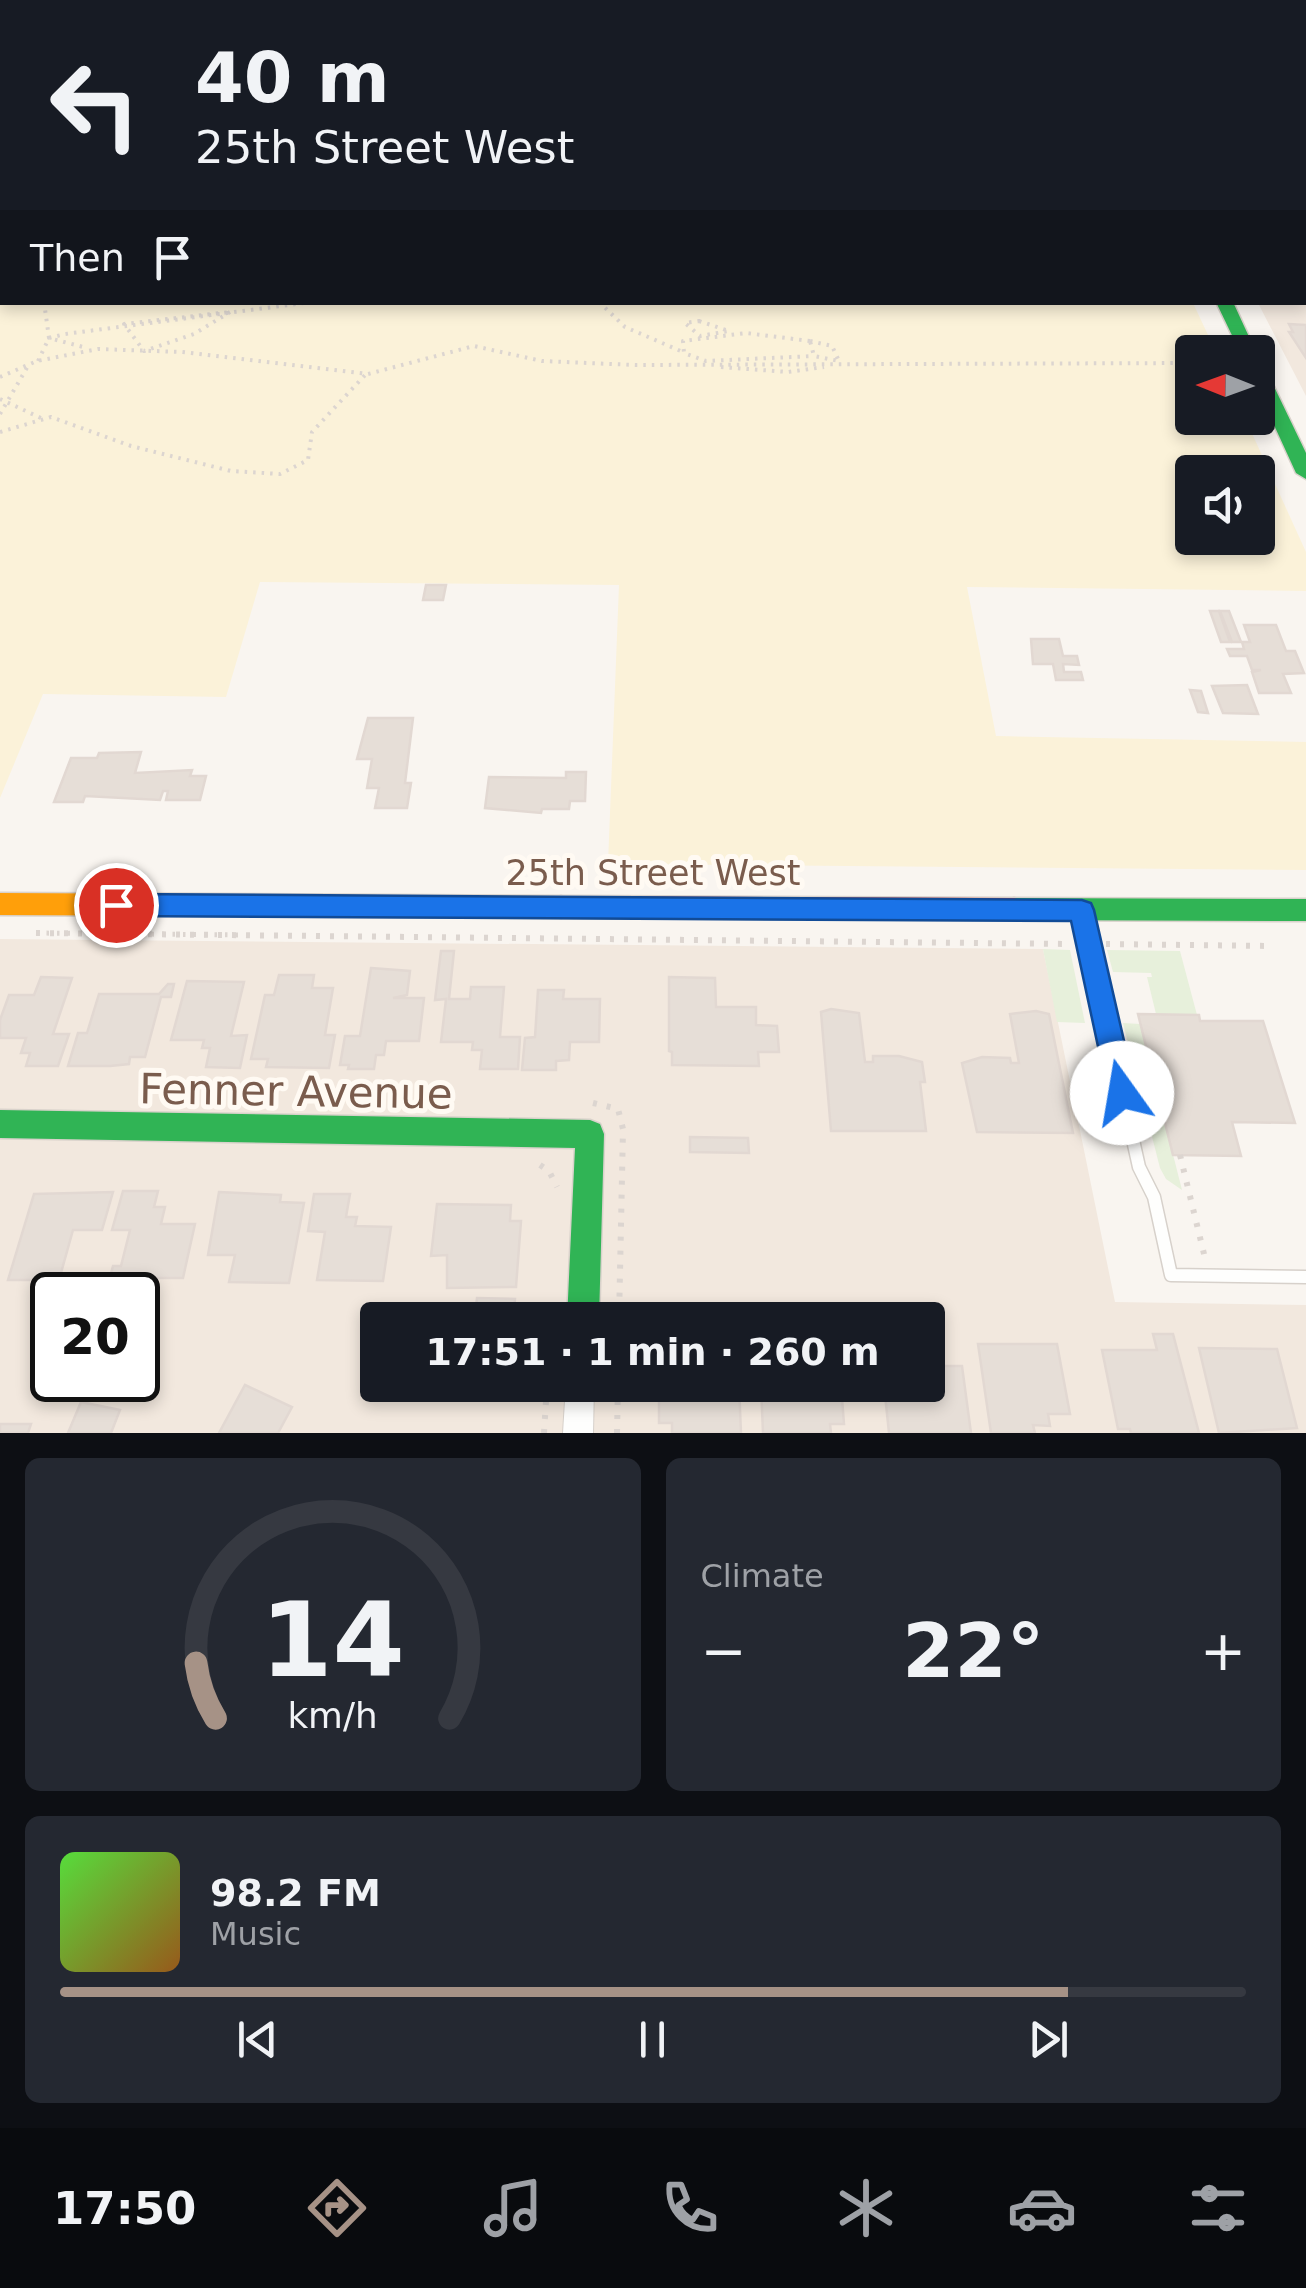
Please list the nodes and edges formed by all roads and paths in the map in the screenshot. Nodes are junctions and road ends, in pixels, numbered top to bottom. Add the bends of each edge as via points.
1 (44, 305) edge
2 (287, 305) edge
3 (602, 305) edge
4 (1225, 305) edge
5 (230, 312) junction
6 (124, 324) junction
7 (1240, 335) edge
8 (700, 336) junction
9 (48, 338) junction
10 (810, 342) junction
11 (94, 350) junction
12 (144, 351) junction
13 (684, 353) junction
14 (814, 356) junction
15 (40, 360) junction
16 (706, 361) junction
17 (840, 363) junction
18 (1175, 363) edge
19 (29, 364) junction
20 (366, 374) junction
21 (0, 377) edge
22 (3, 400) edge
23 (1275, 403) edge
24 (0, 414) edge
25 (43, 419) junction
26 (0, 432) edge
27 (1300, 449) edge
28 (1306, 473) edge
29 (0, 904) edge
30 (1082, 910) junction
31 (1306, 910) edge
32 (20, 932) dead end
33 (1088, 944) junction
34 (1272, 946) dead end
35 (0, 1124) edge
36 (1180, 1156) dead end
37 (526, 1161) dead end
38 (557, 1196) dead end
39 (1209, 1276) junction
40 (1306, 1277) edge
41 (584, 1302) edge
42 (546, 1402) edge
43 (579, 1402) edge
44 (618, 1402) edge
45 (544, 1433) edge
46 (578, 1433) edge
47 (617, 1433) edge

1 - 9 path
2 - 5 path
3 - 13 path via 625,326
4 - 7 street
5 - 6 path
5 - 12 path via 194,334
6 - 9 path
6 - 12 path
8 - 8 path via 715,333 729,330 684,322
8 - 10 path via 755,332
8 - 13 path via 683,341
9 - 11 path
9 - 15 path
10 - 14 path
10 - 17 path via 832,346
11 - 12 path
11 - 15 path
12 - 20 path
13 - 16 path
14 - 16 path
14 - 17 path
15 - 19 path
16 - 17 path via 729,370 788,372
17 - 18 path
17 - 20 path via 561,362 474,346
19 - 21 path
19 - 22 path
20 - 25 path via 312,432 308,460 282,474 205,465 97,436 51,416
22 - 24 path
22 - 25 path
23 - 27 street
25 - 26 path
27 - 28 street
29 - 30 street, 25th Street West
30 - 31 street, 25th Street West
30 - 33 lane
32 - 33 path
33 - 34 path
33 - 39 lane via 1171,1275
35 - 41 street, Fenner Avenue via 590,1134
36 - 39 path
37 - 38 path via 548,1171
39 - 40 lane
42 - 45 path
43 - 46 street
44 - 47 path

